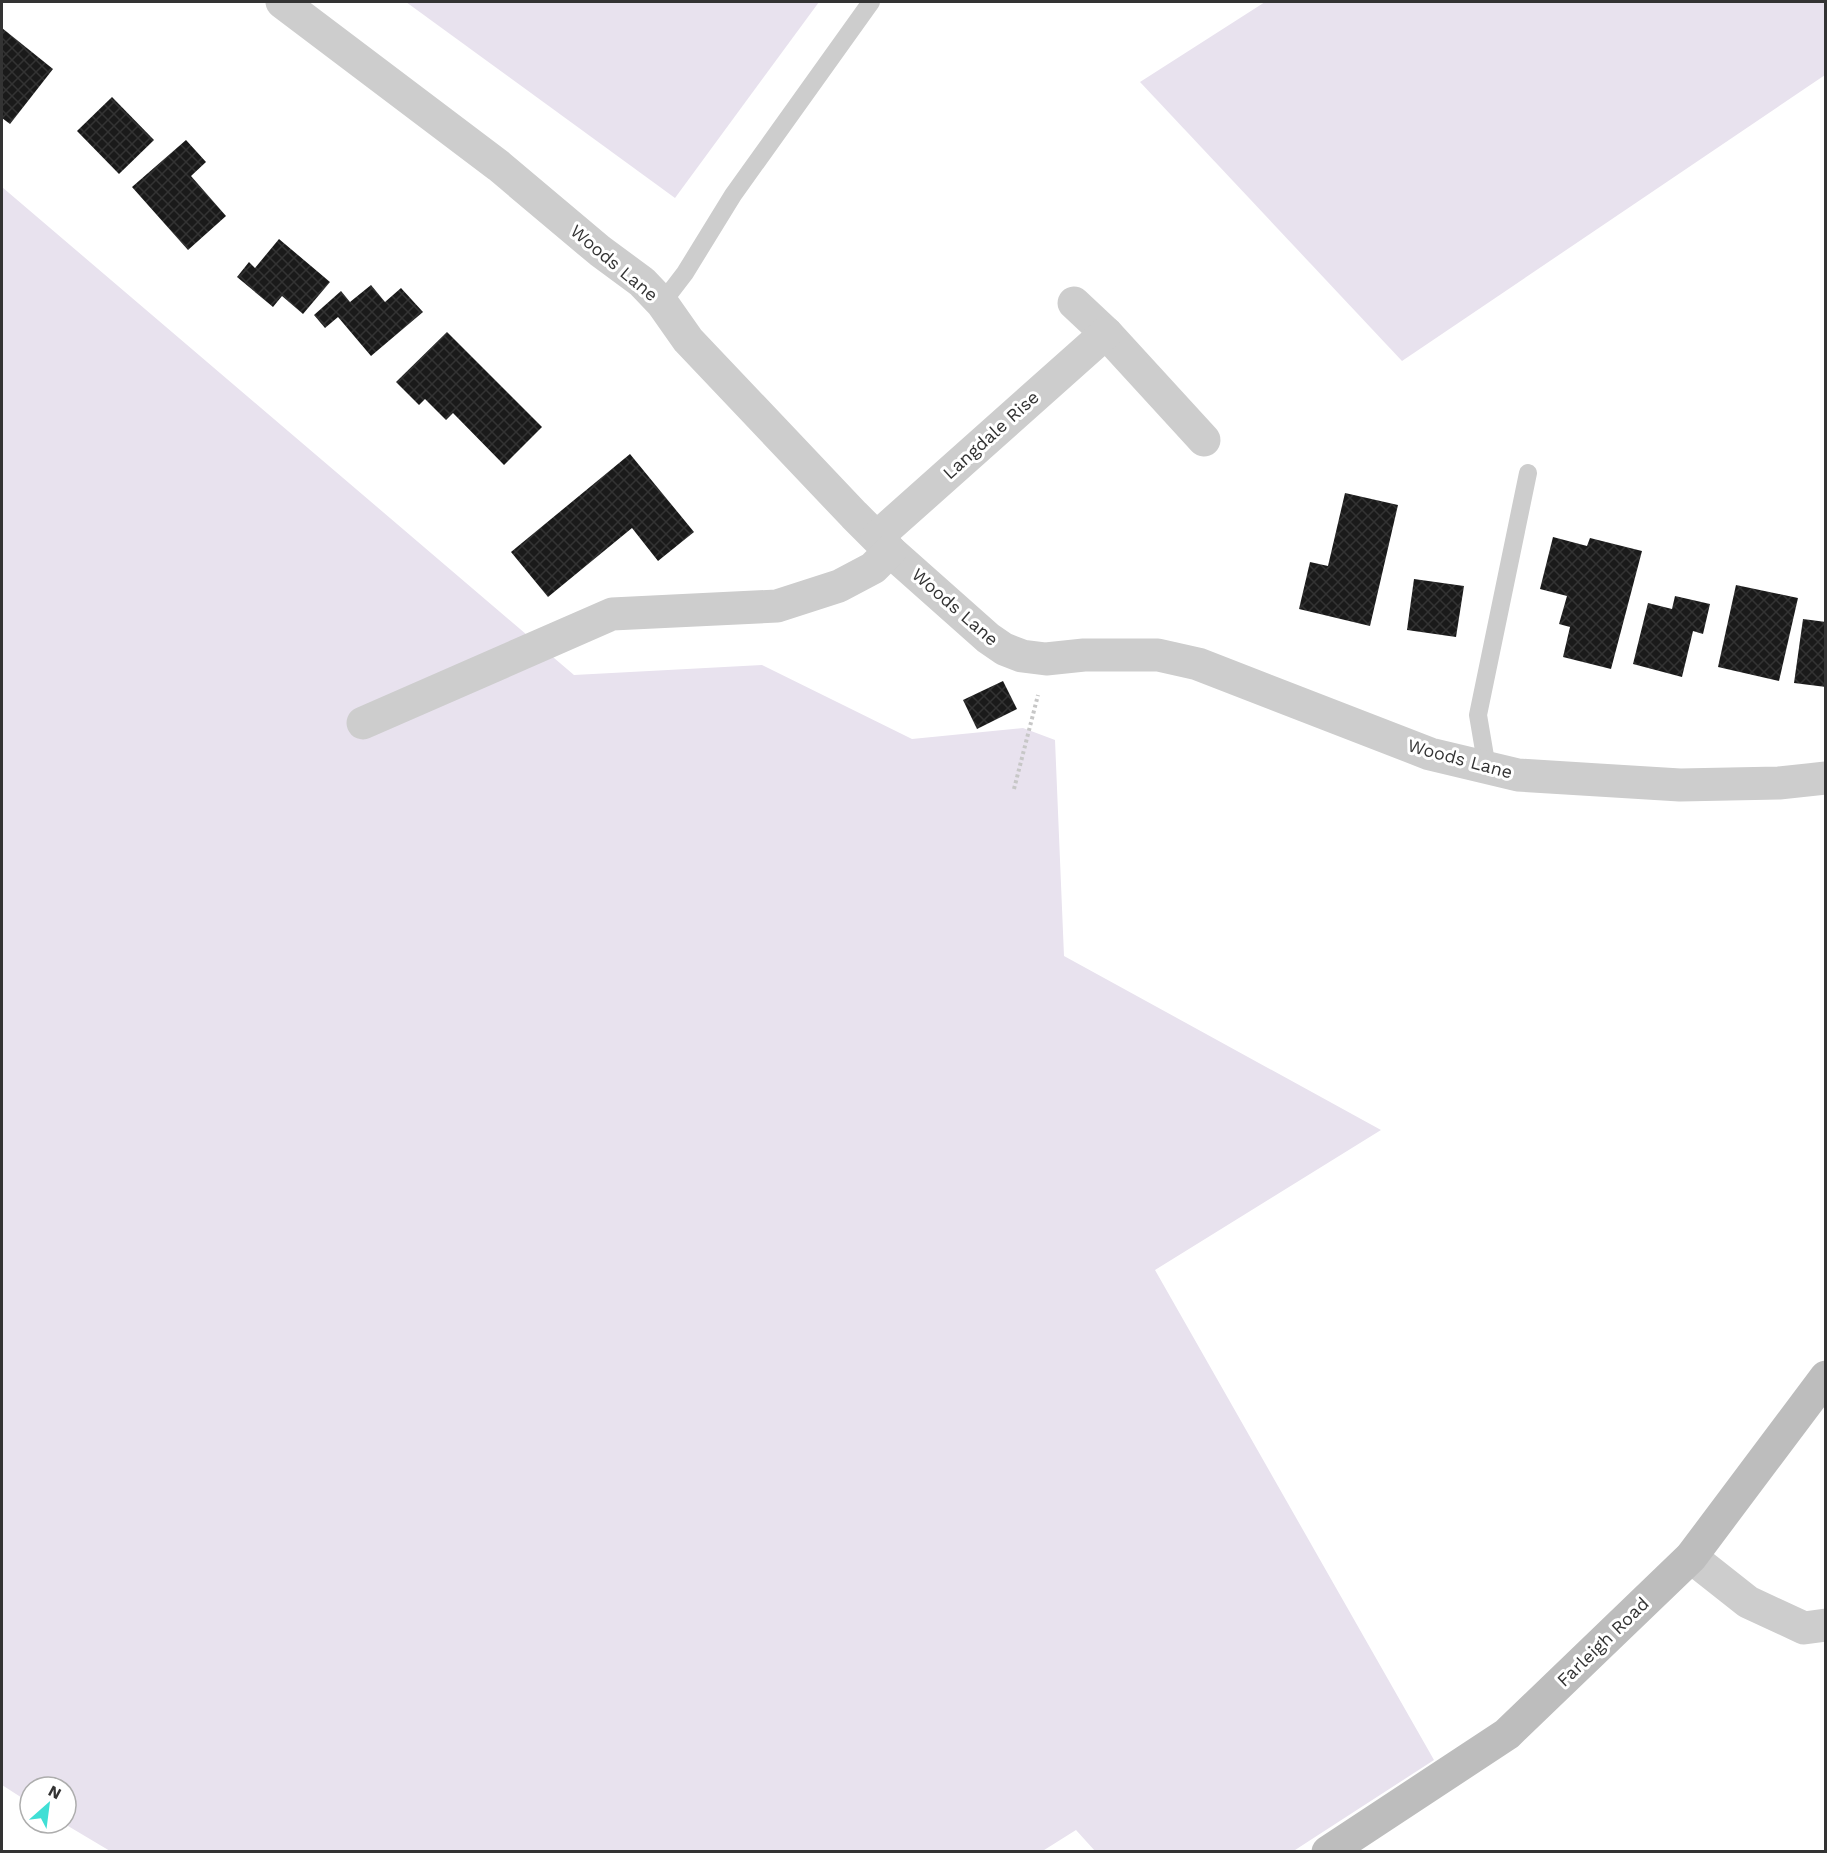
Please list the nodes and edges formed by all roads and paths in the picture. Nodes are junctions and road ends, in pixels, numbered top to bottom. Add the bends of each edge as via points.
1 (282, 2) edge
2 (871, 2) edge
3 (662, 303) junction
4 (1074, 303) dead end
5 (1106, 333) junction
6 (1204, 440) dead end
7 (1528, 473) dead end
8 (884, 544) junction
9 (1046, 659) junction
10 (363, 723) dead end
11 (1487, 768) junction
12 (1826, 777) edge
13 (1014, 789) dead end
14 (1826, 1377) edge
15 (1691, 1557) junction
16 (1826, 1625) edge
17 (1328, 1851) edge

1 - 3 street, Woods Lane via 499,166 642,282
2 - 3 lane via 733,195
3 - 8 street, Woods Lane via 688,340
4 - 5 street
5 - 6 street
5 - 8 street, Langdale Rise
7 - 11 lane via 1478,715
8 - 9 street, Woods Lane via 988,638 1022,656
8 - 10 street, Langdale Rise via 873,568 839,586 777,606 612,614
9 - 11 street, Woods Lane via 1158,655 1198,664 1430,754
9 - 13 path
11 - 12 street, Woods Lane via 1518,775 1680,785 1779,783
14 - 15 main road, Farleigh Road
15 - 16 street via 1748,1602 1804,1628
15 - 17 main road, Farleigh Road via 1507,1734

